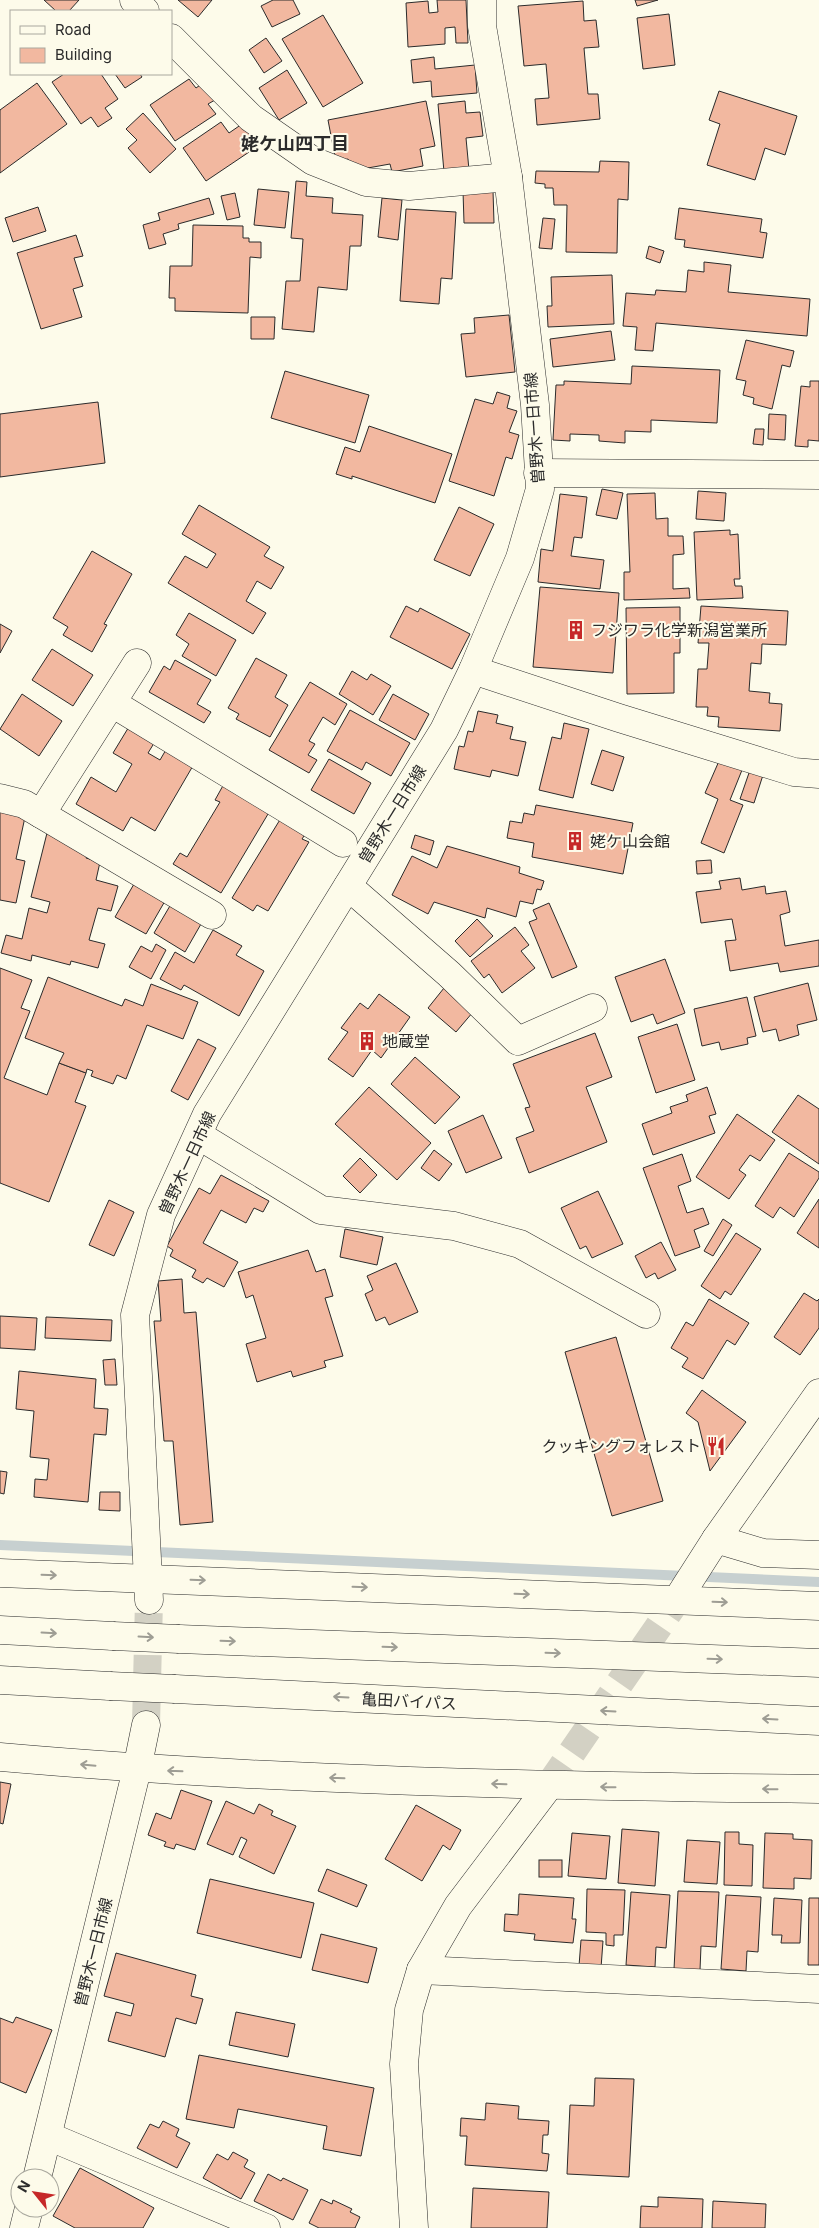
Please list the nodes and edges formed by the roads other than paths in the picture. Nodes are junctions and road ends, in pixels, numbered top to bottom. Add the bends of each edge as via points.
1 (134, 0) edge
2 (482, 0) edge
3 (144, 10) edge
4 (172, 39) edge
5 (508, 177) junction
6 (538, 473) junction
7 (819, 475) edge
8 (137, 663) dead end
9 (473, 670) junction
10 (112, 703) junction
11 (819, 774) edge
12 (0, 798) edge
13 (41, 814) junction
14 (343, 842) dead end
15 (348, 886) junction
16 (212, 915) dead end
17 (593, 1008) dead end
18 (198, 1134) junction
19 (646, 1314) dead end
20 (819, 1393) edge
21 (716, 1539) junction
22 (819, 1555) edge
23 (0, 1573) edge
24 (149, 1583) junction
25 (680, 1597) junction
26 (819, 1606) edge
27 (0, 1630) edge
28 (819, 1663) edge
29 (0, 1680) edge
30 (819, 1721) edge
31 (146, 1725) tunnel mouth
32 (0, 1757) edge
33 (137, 1769) junction
34 (548, 1786) junction
35 (819, 1789) edge
36 (421, 1970) junction
37 (819, 1989) edge
38 (48, 2136) junction
39 (40, 2168) edge
40 (266, 2228) edge
41 (414, 2228) edge

1 - 3 main road
2 - 5 main road, 曽野木一日市線 via 482,26
4 - 5 main road via 252,118 313,161 366,182 409,186
5 - 6 main road, 曽野木一日市線 via 535,405
6 - 7 main road
6 - 9 main road, 曽野木一日市線 via 540,489 520,558
8 - 10 main road
9 - 11 main road via 794,772
9 - 15 main road, 曽野木一日市線 via 444,730
10 - 13 main road
10 - 14 main road
12 - 13 main road via 24,804
13 - 16 main road
15 - 17 main road via 449,974 518,1041
15 - 18 main road, 曽野木一日市線 via 207,1114
18 - 19 main road via 321,1210 454,1226 520,1244
18 - 24 main road, 曽野木一日市線 via 161,1215 135,1315
20 - 21 main road
21 - 22 main road via 763,1553
21 - 25 main road
23 -> 24 main road
24 -> 25 main road
25 -> 26 main road
27 -> 28 main road, bridge
30 -> 29 main road, 亀田バイパス, bridge
31 - 33 main road, 曽野木一日市線
33 -> 32 main road
34 -> 33 main road
33 - 38 main road, 曽野木一日市線
35 -> 34 main road
34 - 36 main road via 458,1906
36 - 37 main road
36 - 41 main road via 409,2010 404,2064
38 - 39 main road, 曽野木一日市線
38 - 40 main road

